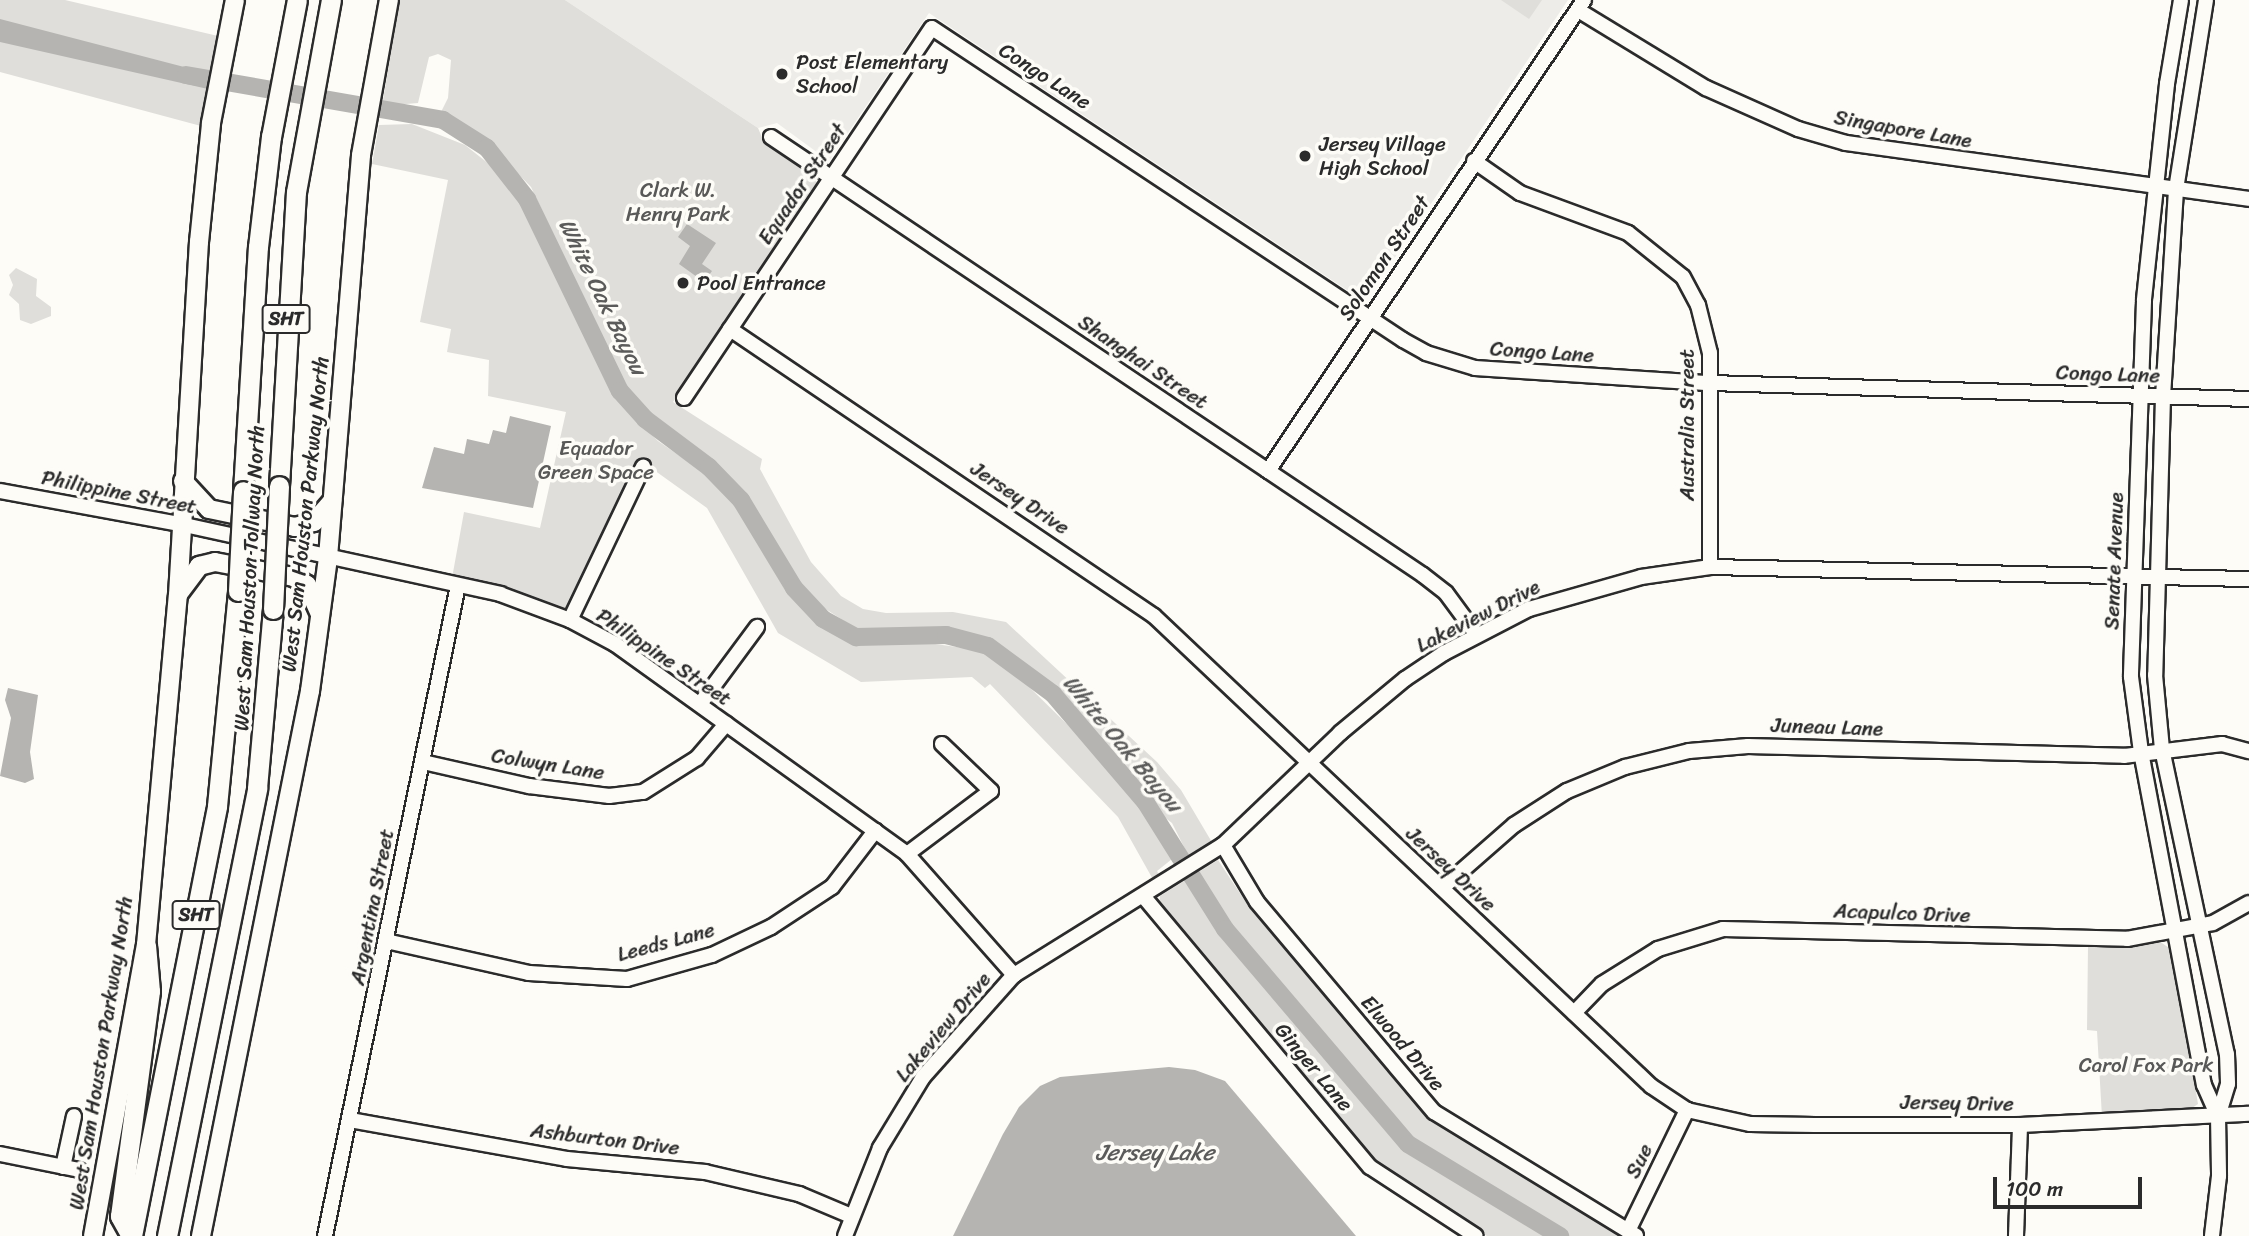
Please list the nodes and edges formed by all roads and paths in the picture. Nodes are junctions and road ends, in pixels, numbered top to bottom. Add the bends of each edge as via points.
1 (235, 0) edge
2 (297, 0) edge
3 (331, 0) edge
4 (389, 0) edge
5 (2181, 0) edge
6 (2206, 0) edge
7 (1581, 5) edge
8 (932, 28) joint
9 (771, 137) dead end
10 (1474, 161) junction
11 (832, 178) junction
12 (2156, 188) junction
13 (2176, 190) junction
14 (2249, 199) edge
15 (1371, 316) junction
16 (730, 329) junction
17 (1710, 383) junction
18 (2140, 396) junction
19 (2163, 397) junction
20 (684, 398) dead end
21 (2249, 398) edge
22 (643, 467) dead end
23 (1268, 471) junction
24 (183, 481) junction
25 (0, 491) edge
26 (332, 501) junction
27 (180, 524) junction
28 (328, 557) junction
29 (1710, 567) junction
30 (2134, 576) junction
31 (2157, 577) junction
32 (2249, 579) edge
33 (458, 585) junction
34 (178, 595) junction
35 (320, 614) junction
36 (570, 621) junction
37 (757, 627) dead end
38 (1477, 635) junction
39 (700, 704) junction
40 (726, 724) junction
41 (942, 744) dead end
42 (2162, 749) junction
43 (2249, 751) edge
44 (2141, 752) junction
45 (423, 762) junction
46 (1309, 765) junction
47 (875, 831) junction
48 (1223, 845) junction
49 (907, 854) junction
50 (1442, 888) junction
51 (1144, 897) junction
52 (2249, 904) edge
53 (2199, 926) junction
54 (2174, 932) junction
55 (386, 941) junction
56 (146, 945) junction
57 (1014, 975) junction
58 (1574, 1013) junction
59 (1687, 1110) junction
60 (2249, 1114) edge
61 (74, 1116) dead end
62 (2218, 1116) junction
63 (350, 1119) junction
64 (2020, 1125) junction
65 (0, 1154) edge
66 (63, 1167) junction
67 (79, 1170) dead end
68 (851, 1216) junction
69 (1632, 1233) edge
70 (93, 1236) edge
71 (132, 1236) edge
72 (169, 1236) edge
73 (201, 1236) edge
74 (326, 1236) edge
75 (845, 1236) edge
76 (1476, 1236) edge
77 (2016, 1236) edge
78 (2212, 1236) edge

1 - 24 main road, West Sam Houston Parkway North via 211,123
2 - 71 highway, West Sam Houston Tollway North / SHT, bridge via 271,137 258,247 238,592 217,806
3 - 72 highway, West Sam Houston Tollway North / SHT, bridge via 303,153 282,370 273,609 257,788
4 - 26 main road, West Sam Houston Parkway North via 361,155
5 - 12 street, Senate Avenue
6 - 13 street, Senate Avenue
7 - 10 street, Solomon Street
7 - 12 street, Singapore Lane via 1706,88 1822,136 1888,152
8 - 11 street, Equador Street
8 - 15 street, Congo Lane
9 - 11 street, Shanghai Street
10 - 15 street, Solomon Street
10 - 17 street, Australia Street via 1520,193 1628,233 1666,260 1699,305 1710,353
11 - 16 street, Equador Street
11 - 23 street, Shanghai Street
12 - 13 street, Singapore Lane
12 - 18 street, Senate Avenue
13 - 14 street, Singapore Lane
13 - 19 street, Senate Avenue
15 - 17 street, Congo Lane via 1426,353 1475,368
15 - 23 street, Solomon Street
16 - 20 street, Equador Street
16 - 46 street, Jersey Drive via 1154,616
17 - 18 street, Congo Lane
17 - 29 street, Australia Street
18 - 19 street, Congo Lane
18 - 30 street, Senate Avenue
19 - 21 street, Congo Lane
19 - 31 street, Senate Avenue
22 - 36 street
23 - 38 street, Shanghai Street via 1446,593
24 - 26 main road via 209,509 295,527 314,522
24 - 27 main road, West Sam Houston Parkway North
25 - 27 street, Philippine Street
26 - 28 main road, West Sam Houston Parkway North
27 - 28 street, Philippine Street
27 - 34 main road, West Sam Houston Parkway North
28 - 33 street, Philippine Street
28 - 35 main road, West Sam Houston Parkway North
29 - 30 street, Lakeview Drive
29 - 38 street, Lakeview Drive via 1574,594
30 - 31 street, Lakeview Drive
30 - 44 street, Senate Avenue via 2131,677
31 - 32 street, Lakeview Drive
31 - 42 street, Senate Avenue via 2155,675
33 - 36 street, Philippine Street via 500,594
33 - 45 street, Argentina Street
34 - 35 main road via 200,566 215,562 294,577 307,585
34 - 56 main road, West Sam Houston Parkway North
35 - 73 main road, West Sam Houston Parkway North via 308,702
36 - 39 street, Philippine Street via 615,644
37 - 39 street
38 - 46 street, Lakeview Drive via 1405,678
39 - 40 street, Philippine Street
40 - 45 street, Colwyn Lane via 697,758 643,792 609,796 529,786
40 - 47 street, Philippine Street
41 - 49 street via 991,791
42 - 43 street, Juneau Lane via 2222,744
42 - 44 street, Juneau Lane
42 - 53 street, Senate Avenue
44 - 50 street, Juneau Lane via 2124,756 1748,746 1689,751 1625,768 1567,791 1514,825
44 - 54 street, Senate Avenue
45 - 55 street, Argentina Street
46 - 48 street, Lakeview Drive
46 - 50 street, Jersey Drive
47 - 49 street, Philippine Street
47 - 55 street, Leeds Lane via 832,887 771,927 712,955 627,979 529,973
48 - 51 street, Lakeview Drive
48 - 69 street, Elwood Drive via 1257,902 1434,1112
49 - 57 street, Philippine Street
50 - 58 street, Jersey Drive
51 - 57 street, Lakeview Drive
51 - 76 street, Ginger Lane via 1370,1167
52 - 53 street, Acapulco Drive via 2226,919
53 - 54 street, Acapulco Drive
53 - 62 street, Senate Avenue via 2227,1054 2228,1084
54 - 58 street, Acapulco Drive via 2076,940 1723,929 1675,942 1636,961 1602,984
54 - 62 street, Senate Avenue via 2204,1085
55 - 63 street, Argentina Street
56 - 70 main road, West Sam Houston Parkway North
56 - 71 highway via 150,991 120,1216
57 - 68 street, Lakeview Drive via 923,1077 880,1148
58 - 59 street, Jersey Drive via 1651,1086
59 - 64 street, Jersey Drive via 1750,1124
59 - 69 street, Sue
60 - 62 street, Jersey Drive
61 - 66 street
62 - 64 street, Jersey Drive
62 - 78 street, Senate Avenue
63 - 68 street, Ashburton Drive via 567,1159 705,1172 799,1194
63 - 74 street, Argentina Street
64 - 77 street
65 - 66 street
66 - 67 street
68 - 75 street, Lakeview Drive

